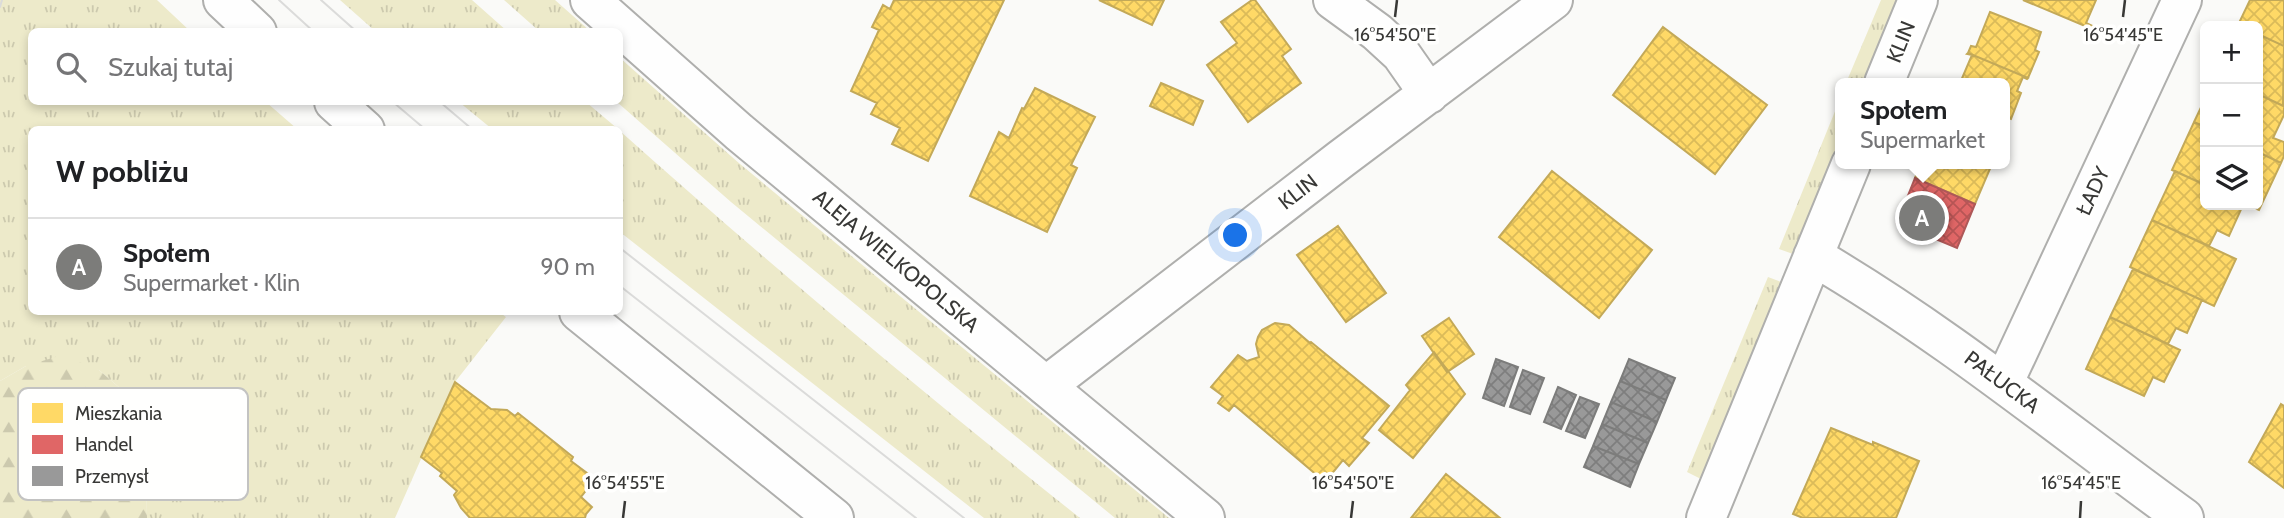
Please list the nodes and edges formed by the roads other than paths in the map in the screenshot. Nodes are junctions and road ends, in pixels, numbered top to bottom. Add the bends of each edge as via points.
1 (223, 0) edge
2 (590, 0) edge
3 (1333, 0) edge
4 (1553, 0) edge
5 (1918, 0) edge
6 (2182, 0) edge
7 (253, 28) edge
8 (622, 28) edge
9 (623, 29) edge
10 (1886, 78) edge
11 (1429, 94) junction
12 (337, 105) edge
13 (361, 126) edge
14 (1849, 169) edge
15 (1813, 256) junction
16 (583, 315) edge
17 (2004, 382) junction
18 (1046, 386) junction
19 (834, 518) edge
20 (1205, 518) edge
21 (1706, 518) edge
22 (2184, 518) edge

1 - 7 street
2 - 8 street, ALEJA WIELKOPOLSKA
3 - 11 street via 1401,54
4 - 11 street, KLIN
5 - 10 street, KLIN
6 - 17 street, ŁADY
9 - 18 street, ALEJA WIELKOPOLSKA via 739,132
11 - 18 street, KLIN
12 - 13 street
14 - 15 street
15 - 17 street, PAŁUCKA
15 - 21 street
16 - 19 street
17 - 22 street, PAŁUCKA
18 - 20 street, ALEJA WIELKOPOLSKA

